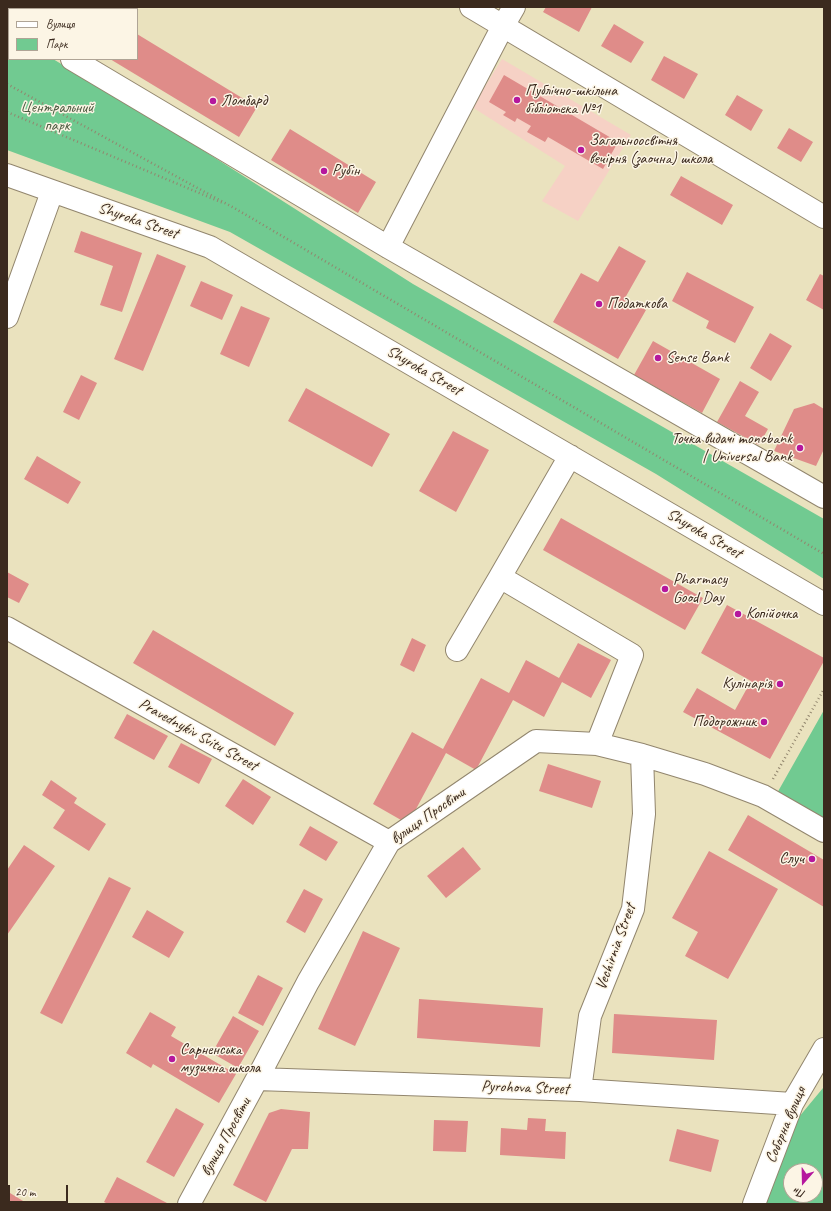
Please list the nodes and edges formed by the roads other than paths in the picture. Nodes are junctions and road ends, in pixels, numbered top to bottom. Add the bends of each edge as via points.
1 (471, 7) edge
2 (514, 7) edge
3 (503, 26) junction
4 (74, 60) edge
5 (7, 175) edge
6 (52, 192) junction
7 (824, 217) edge
8 (388, 247) junction
9 (7, 317) edge
10 (570, 456) junction
11 (824, 497) edge
12 (500, 577) junction
13 (824, 604) edge
14 (7, 628) edge
15 (457, 650) dead end
16 (596, 744) junction
17 (642, 755) junction
18 (824, 831) edge
19 (389, 842) junction
20 (824, 1049) edge
21 (258, 1079) junction
22 (580, 1090) junction
23 (792, 1104) junction
24 (189, 1204) edge
25 (754, 1204) edge

1 - 3 street
2 - 3 street
3 - 7 street
3 - 8 street
4 - 8 street
5 - 6 street, Shyroka Street
6 - 9 street
6 - 10 street, Shyroka Street via 210,247
8 - 11 street
10 - 12 street
10 - 13 street, Shyroka Street
12 - 15 street
12 - 16 street via 632,655
14 - 19 street, Pravednykiv Svitu Street
16 - 17 street, вулиця Просвіти
16 - 19 street, вулиця Просвіти via 536,741
17 - 18 street, вулиця Просвіти via 705,774 763,796
17 - 22 street, Vechirnia Street via 644,814 633,909 590,1016
19 - 21 street, вулиця Просвіти via 308,982
20 - 23 street, Соборна вулиця
21 - 22 street, Pyrohova Street
21 - 24 street, вулиця Просвіти
22 - 23 street, Pyrohova Street
23 - 25 street, Соборна вулиця

